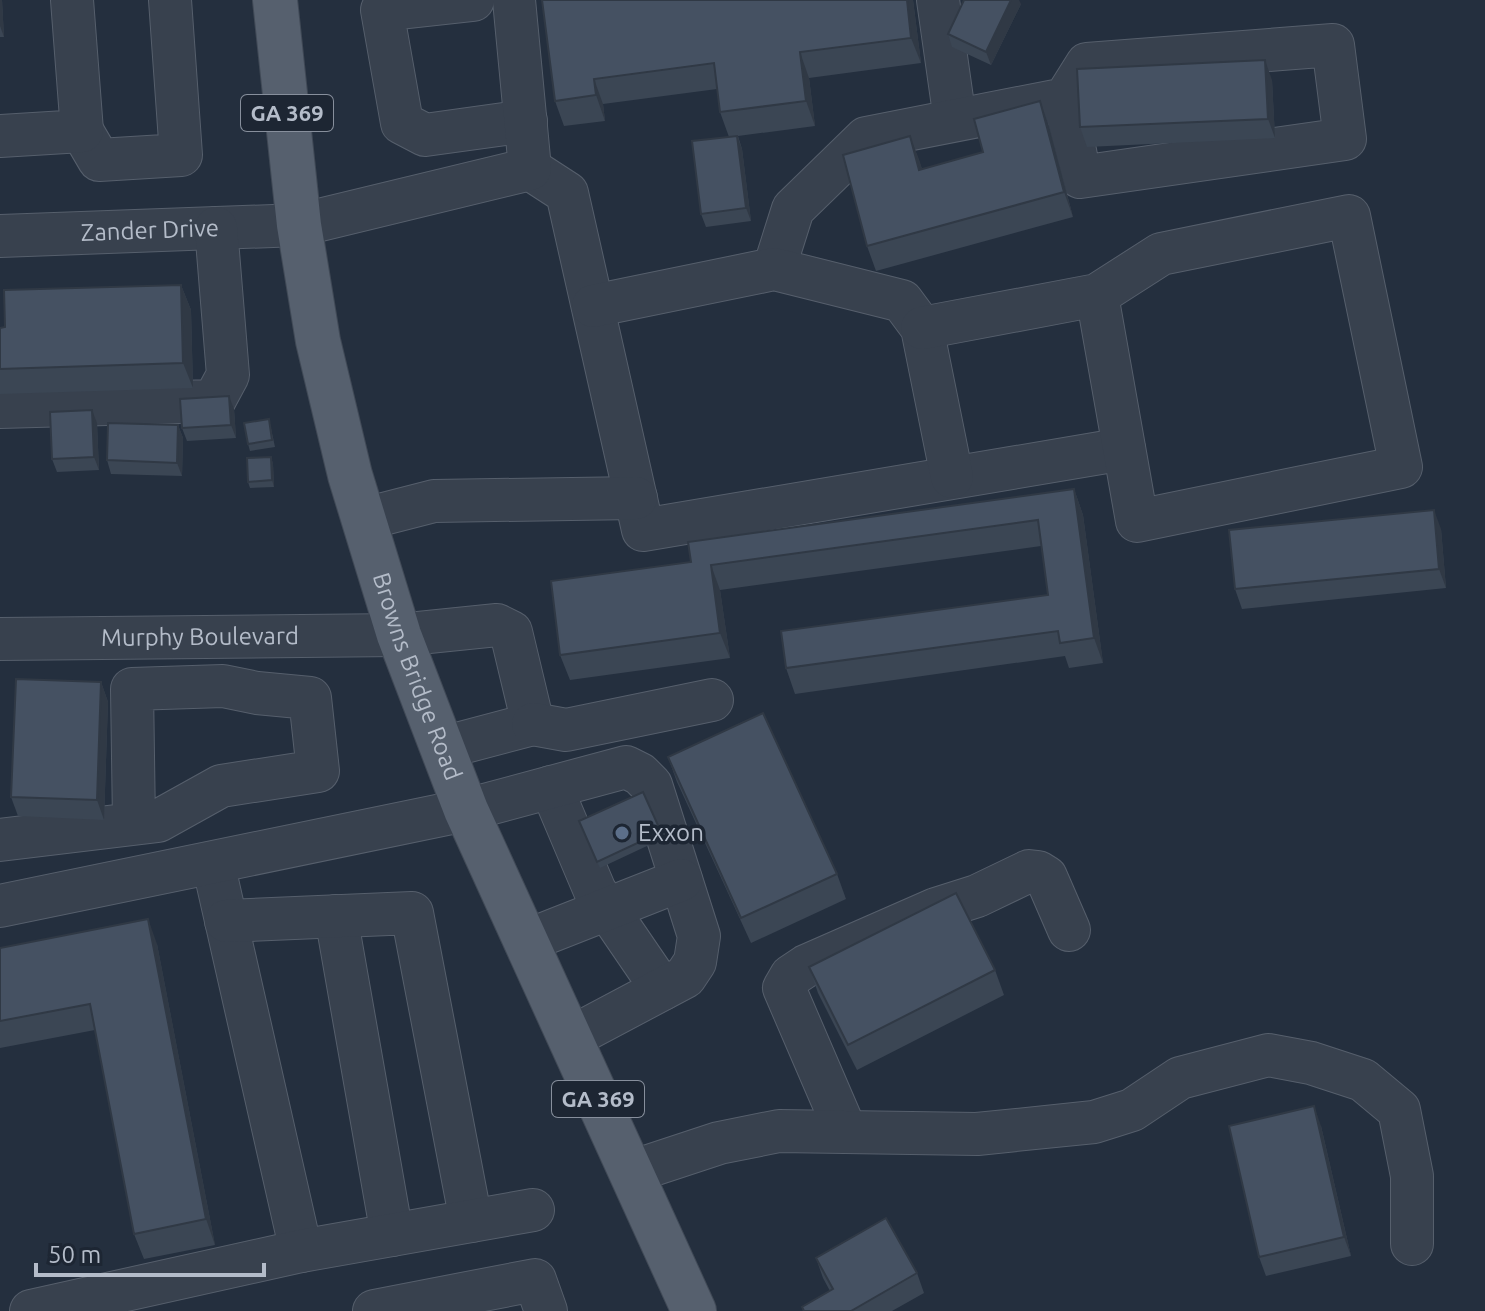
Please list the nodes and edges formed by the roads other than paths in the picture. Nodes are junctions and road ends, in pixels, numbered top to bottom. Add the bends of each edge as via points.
1 (72, 0) edge
2 (170, 0) edge
3 (275, 0) edge
4 (473, 0) edge
5 (514, 0) edge
6 (938, 0) edge
7 (1065, 99) junction
8 (955, 120) junction
9 (526, 121) junction
10 (82, 131) junction
11 (0, 136) edge
12 (530, 169) junction
13 (299, 225) junction
14 (216, 228) junction
15 (0, 236) edge
16 (774, 269) junction
17 (1097, 295) junction
18 (593, 306) junction
19 (922, 328) junction
20 (0, 407) edge
21 (1124, 449) junction
22 (952, 477) junction
23 (636, 498) junction
24 (364, 519) junction
25 (399, 635) junction
26 (222, 636) junction
27 (0, 639) edge
28 (223, 686) junction
29 (712, 700) dead end
30 (533, 724) junction
31 (442, 748) junction
32 (551, 787) junction
33 (466, 810) junction
34 (134, 823) junction
35 (0, 840) edge
36 (213, 863) junction
37 (681, 880) junction
38 (0, 906) edge
39 (607, 908) junction
40 (336, 916) junction
41 (226, 921) junction
42 (1069, 930) dead end
43 (526, 941) junction
44 (662, 989) junction
45 (570, 1038) junction
46 (846, 1132) junction
47 (631, 1172) junction
48 (533, 1210) dead end
49 (471, 1221) junction
50 (392, 1235) junction
51 (1412, 1244) dead end
52 (301, 1251) junction
53 (31, 1311) edge
54 (374, 1311) edge
55 (546, 1311) edge
56 (694, 1311) edge

1 - 10 street
2 - 10 street via 181,155 99,160
3 - 13 main road, Browns Bridge Road / GA 369
4 - 9 street via 382,10 402,123 425,135
5 - 9 street
6 - 8 street
7 - 7 street via 1087,64 1333,45 1345,139 1080,177
7 - 8 street
8 - 16 street via 866,138 793,209
9 - 12 street
10 - 11 street
12 - 13 street, Zander Drive
12 - 18 street via 567,193
13 - 14 street, Zander Drive
13 - 24 main road, Browns Bridge Road / GA 369 via 318,341
14 - 15 street, Zander Drive
14 - 20 street via 228,375 214,401
16 - 18 street
16 - 19 street via 902,301
17 - 19 street
17 - 21 street
17 - 21 street via 1161,254 1349,216 1401,467 1137,521
18 - 23 street
19 - 22 street
21 - 22 street
22 - 23 street via 643,530
23 - 24 street via 434,501
24 - 25 main road, Browns Bridge Road / GA 369
25 - 26 street, Murphy Boulevard
25 - 30 street, Murphy Boulevard via 497,625 511,632
25 - 31 main road, Browns Bridge Road / GA 369
26 - 27 street, Murphy Boulevard
26 - 28 street
28 - 34 street via 132,689
28 - 34 street via 310,698 318,771 221,786 158,821
29 - 30 street via 566,730
30 - 31 street
31 - 33 main road, Browns Bridge Road / GA 369
32 - 33 street
32 - 37 street via 626,767 640,774 651,785
32 - 39 street
33 - 36 street
33 - 43 main road, Browns Bridge Road / GA 369
34 - 35 street
36 - 38 street
36 - 41 street
37 - 39 street
37 - 44 street via 699,936 695,962 685,977
39 - 43 street
39 - 44 street
40 - 41 street
40 - 49 street via 412,913
40 - 50 street
41 - 52 street
42 - 46 street via 1046,877 1029,871 791,976 784,988
43 - 45 main road, Browns Bridge Road / GA 369
44 - 45 street
45 - 47 main road, Browns Bridge Road / GA 369
46 - 47 street via 779,1131 719,1143
46 - 51 street via 977,1134 1094,1122 1132,1110 1180,1078 1268,1055 1311,1063 1363,1080 1399,1110 1412,1176
47 - 56 main road, Browns Bridge Road / GA 369
48 - 49 street
49 - 50 street
50 - 52 street
52 - 53 street
54 - 55 street via 535,1280

